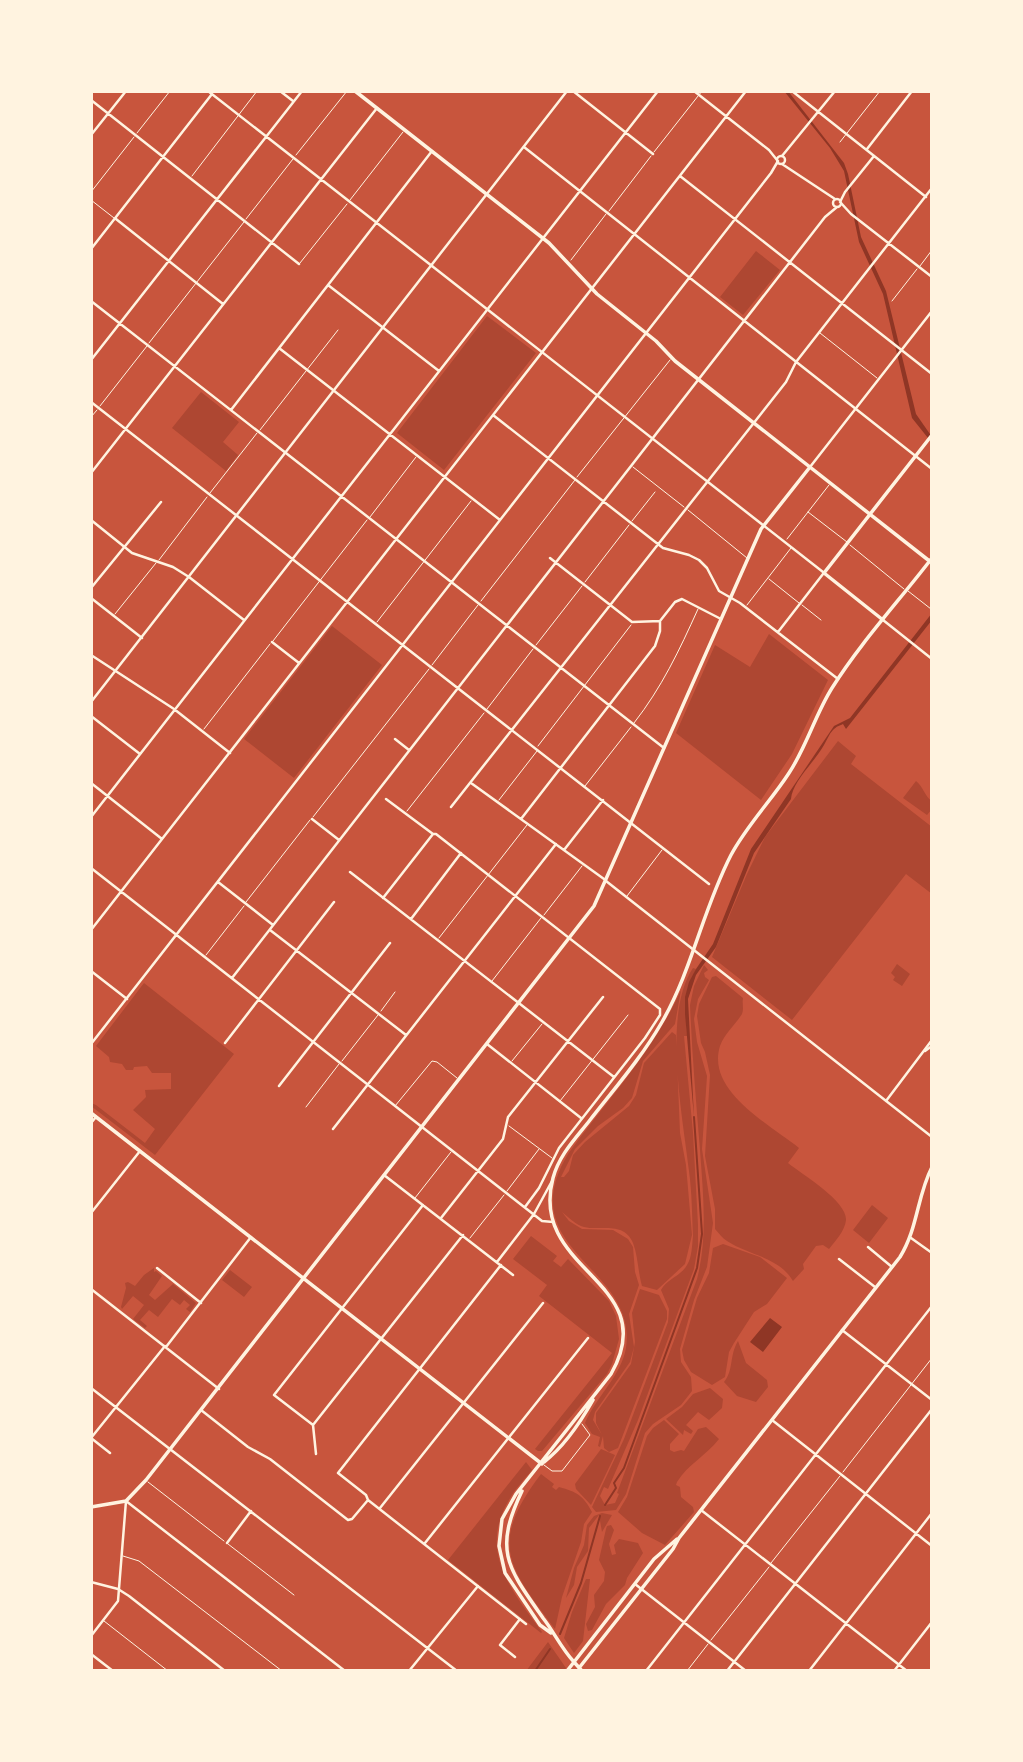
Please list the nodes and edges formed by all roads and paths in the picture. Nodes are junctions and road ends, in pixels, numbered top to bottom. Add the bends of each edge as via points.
1 (126, 91) edge
2 (170, 91) edge
3 (208, 91) edge
4 (257, 91) edge
5 (280, 91) edge
6 (302, 91) edge
7 (346, 91) edge
8 (355, 91) edge
9 (567, 91) edge
10 (573, 91) edge
11 (657, 91) edge
12 (694, 91) edge
13 (746, 91) edge
14 (792, 91) edge
15 (835, 91) edge
16 (880, 91) edge
17 (912, 91) edge
18 (700, 93) edge
19 (212, 94) junction
20 (91, 100) edge
21 (293, 101) junction
22 (377, 108) junction
23 (818, 112) junction
24 (108, 113) junction
25 (239, 115) junction
26 (726, 117) junction
27 (404, 130) junction
28 (626, 132) junction
29 (846, 134) junction
30 (91, 135) edge
31 (135, 135) junction
32 (266, 136) junction
33 (840, 142) dead end
34 (524, 148) junction
35 (866, 150) junction
36 (432, 151) junction
37 (653, 154) junction
38 (874, 156) junction
39 (163, 157) junction
40 (294, 158) junction
41 (781, 160) junction
42 (680, 176) junction
43 (191, 178) junction
44 (321, 179) junction
45 (932, 188) edge
46 (580, 191) junction
47 (91, 192) edge
48 (487, 194) junction
49 (926, 197) junction
50 (217, 199) junction
51 (91, 200) edge
52 (349, 201) junction
53 (837, 203) junction
54 (607, 213) junction
55 (115, 218) junction
56 (736, 219) junction
57 (245, 220) junction
58 (377, 223) junction
59 (634, 234) junction
60 (543, 238) junction
61 (272, 241) junction
62 (888, 244) junction
63 (91, 249) edge
64 (932, 250) edge
65 (169, 261) junction
66 (569, 262) junction
67 (790, 262) junction
68 (299, 264) joint
69 (432, 266) junction
70 (919, 267) junction
71 (932, 277) edge
72 (689, 278) junction
73 (196, 282) junction
74 (328, 285) junction
75 (592, 289) junction
76 (91, 301) edge
77 (892, 301) dead end
78 (842, 303) junction
79 (223, 304) junction
80 (487, 310) junction
81 (932, 311) edge
82 (744, 321) junction
83 (120, 323) junction
84 (383, 328) junction
85 (338, 330) dead end
86 (820, 332) junction
87 (646, 333) junction
88 (148, 345) junction
89 (279, 348) junction
90 (902, 349) junction
91 (542, 352) junction
92 (671, 358) junction
93 (91, 360) edge
94 (796, 362) junction
95 (174, 366) junction
96 (307, 369) junction
97 (439, 371) junction
98 (932, 373) edge
99 (699, 379) junction
100 (878, 379) junction
101 (334, 391) junction
102 (597, 396) junction
103 (91, 401) edge
104 (99, 408) junction
105 (856, 408) junction
106 (231, 410) junction
107 (493, 415) junction
108 (91, 417) edge
109 (624, 418) junction
110 (754, 423) junction
111 (126, 429) junction
112 (258, 432) junction
113 (390, 434) junction
114 (930, 437) edge
115 (651, 439) junction
116 (286, 453) junction
117 (417, 455) junction
118 (916, 456) junction
119 (548, 458) junction
120 (631, 465) junction
121 (810, 467) junction
122 (932, 469) edge
123 (91, 473) edge
124 (445, 477) junction
125 (575, 480) junction
126 (706, 482) junction
127 (831, 483) junction
128 (655, 492) dead end
129 (210, 494) junction
130 (341, 496) junction
131 (473, 499) junction
132 (161, 502) dead end
133 (603, 502) junction
134 (686, 508) junction
135 (808, 512) junction
136 (870, 514) junction
137 (237, 515) junction
138 (369, 518) junction
139 (91, 520) edge
140 (500, 520) junction
141 (631, 523) junction
142 (763, 525) junction
143 (396, 540) junction
144 (785, 542) junction
145 (848, 543) junction
146 (657, 544) junction
147 (124, 546) junction
148 (791, 547) junction
149 (292, 558) junction
150 (550, 558) dead end
151 (748, 558) junction
152 (424, 561) junction
153 (931, 561) edge
154 (157, 562) junction
155 (556, 563) junction
156 (824, 573) junction
157 (189, 577) junction
158 (768, 578) junction
159 (320, 580) junction
160 (452, 583) junction
161 (583, 585) junction
162 (91, 588) edge
163 (906, 590) junction
164 (730, 597) junction
165 (91, 598) edge
166 (348, 601) junction
167 (479, 604) junction
168 (800, 604) junction
169 (609, 606) junction
170 (699, 607) junction
171 (745, 607) junction
172 (931, 609) edge
173 (114, 616) junction
174 (721, 619) junction
175 (821, 620) dead end
176 (883, 620) junction
177 (244, 621) junction
178 (660, 621) junction
179 (632, 622) junction
180 (376, 623) junction
181 (507, 626) junction
182 (778, 632) junction
183 (142, 638) junction
184 (272, 642) junction
185 (403, 645) junction
186 (534, 648) junction
187 (91, 654) edge
188 (932, 659) edge
189 (299, 663) junction
190 (431, 666) junction
191 (561, 668) junction
192 (115, 671) junction
193 (838, 679) junction
194 (584, 687) junction
195 (459, 688) junction
196 (91, 702) edge
197 (609, 705) junction
198 (174, 709) junction
199 (486, 709) junction
200 (91, 716) edge
201 (633, 724) junction
202 (512, 730) junction
203 (202, 731) junction
204 (395, 739) dead end
205 (664, 748) junction
206 (537, 749) junction
207 (410, 750) junction
208 (230, 752) junction
209 (140, 754) junction
210 (561, 768) junction
211 (91, 783) edge
212 (471, 783) junction
213 (585, 786) junction
214 (107, 796) junction
215 (386, 799) dead end
216 (603, 800) junction
217 (498, 802) junction
218 (452, 807) dead end
219 (405, 813) junction
220 (91, 817) edge
221 (312, 819) junction
222 (521, 819) junction
223 (631, 823) junction
224 (528, 824) junction
225 (434, 834) junction
226 (162, 839) junction
227 (340, 840) junction
228 (556, 844) junction
229 (663, 848) junction
230 (564, 850) junction
231 (461, 853) junction
232 (584, 864) junction
233 (91, 868) edge
234 (350, 872) dead end
235 (488, 874) junction
236 (606, 881) junction
237 (218, 882) junction
238 (709, 884) dead end
239 (121, 892) junction
240 (515, 896) junction
241 (626, 897) junction
242 (383, 898) junction
243 (334, 902) dead end
244 (245, 904) junction
245 (542, 916) junction
246 (411, 919) junction
247 (273, 925) junction
248 (270, 929) junction
249 (91, 930) edge
250 (176, 935) junction
251 (570, 938) junction
252 (437, 939) junction
253 (390, 943) dead end
254 (297, 950) junction
255 (693, 950) junction
256 (204, 957) junction
257 (464, 960) junction
258 (91, 971) edge
259 (232, 978) junction
260 (492, 982) junction
261 (351, 992) junction
262 (395, 992) dead end
263 (603, 997) dead end
264 (127, 999) junction
265 (259, 999) junction
266 (519, 1003) junction
267 (379, 1014) junction
268 (628, 1015) dead end
269 (544, 1022) junction
270 (92, 1034) edge
271 (406, 1035) junction
272 (96, 1037) junction
273 (932, 1040) edge
274 (313, 1041) junction
275 (568, 1041) junction
276 (225, 1042) dead end
277 (91, 1044) edge
278 (487, 1044) junction
279 (932, 1046) edge
280 (925, 1051) junction
281 (592, 1060) junction
282 (511, 1062) junction
283 (340, 1063) junction
284 (614, 1077) junction
285 (459, 1080) junction
286 (536, 1082) junction
287 (368, 1085) junction
288 (279, 1086) dead end
289 (560, 1101) junction
290 (886, 1101) junction
291 (395, 1106) junction
292 (306, 1107) dead end
293 (91, 1113) edge
294 (96, 1116) junction
295 (582, 1118) junction
296 (91, 1123) edge
297 (506, 1126) junction
298 (422, 1127) junction
299 (333, 1129) dead end
300 (932, 1137) edge
301 (539, 1149) junction
302 (452, 1150) junction
303 (140, 1151) junction
304 (552, 1158) junction
305 (932, 1167) edge
306 (478, 1170) junction
307 (384, 1175) junction
308 (553, 1178) junction
309 (506, 1192) junction
310 (415, 1198) junction
311 (423, 1205) junction
312 (525, 1207) junction
313 (91, 1213) edge
314 (534, 1214) junction
315 (441, 1218) junction
316 (554, 1222) junction
317 (463, 1235) junction
318 (251, 1237) junction
319 (911, 1238) junction
320 (469, 1240) junction
321 (868, 1247) dead end
322 (931, 1250) edge
323 (839, 1259) dead end
324 (497, 1262) junction
325 (501, 1265) junction
326 (892, 1267) junction
327 (157, 1268) dead end
328 (513, 1275) dead end
329 (304, 1279) junction
330 (875, 1288) junction
331 (91, 1289) edge
332 (201, 1303) junction
333 (543, 1303) dead end
334 (932, 1306) edge
335 (342, 1308) junction
336 (842, 1330) junction
337 (588, 1338) dead end
338 (381, 1339) junction
339 (165, 1347) junction
340 (932, 1358) edge
341 (886, 1364) junction
342 (419, 1369) junction
343 (912, 1384) junction
344 (91, 1388) edge
345 (219, 1389) junction
346 (598, 1392) junction
347 (932, 1400) edge
348 (464, 1403) junction
349 (116, 1407) junction
350 (932, 1409) edge
351 (201, 1410) junction
352 (575, 1418) junction
353 (772, 1420) junction
354 (580, 1423) junction
355 (313, 1425) junction
356 (91, 1438) edge
357 (509, 1438) junction
358 (170, 1449) junction
359 (110, 1453) dead end
360 (316, 1454) dead end
361 (816, 1455) junction
362 (542, 1464) junction
363 (841, 1474) junction
364 (146, 1480) junction
365 (524, 1486) junction
366 (866, 1494) junction
367 (368, 1500) junction
368 (126, 1501) junction
369 (91, 1507) edge
370 (380, 1509) junction
371 (701, 1510) junction
372 (251, 1511) junction
373 (932, 1513) edge
374 (916, 1533) junction
375 (679, 1538) junction
376 (227, 1543) junction
377 (424, 1544) junction
378 (746, 1545) junction
379 (932, 1546) edge
380 (121, 1556) junction
381 (770, 1564) junction
382 (91, 1582) edge
383 (635, 1584) junction
384 (795, 1584) junction
385 (478, 1586) junction
386 (118, 1589) junction
387 (642, 1589) junction
388 (294, 1595) dead end
389 (520, 1619) junction
390 (103, 1620) junction
391 (684, 1622) junction
392 (932, 1622) edge
393 (846, 1623) junction
394 (526, 1624) dead end
395 (551, 1633) junction
396 (91, 1636) edge
397 (709, 1642) junction
398 (427, 1648) junction
399 (91, 1654) edge
400 (515, 1657) dead end
401 (734, 1661) junction
402 (574, 1662) junction
403 (899, 1665) junction
404 (579, 1670) edge
405 (113, 1671) edge
406 (168, 1671) edge
407 (225, 1671) edge
408 (282, 1671) edge
409 (345, 1671) edge
410 (409, 1671) edge
411 (457, 1671) edge
412 (567, 1671) edge
413 (646, 1671) edge
414 (687, 1671) edge
415 (727, 1671) edge
416 (746, 1671) edge
417 (808, 1671) edge
418 (894, 1671) edge
419 (907, 1671) edge

1 - 24 street
2 - 31 lane
3 - 19 street
4 - 25 lane
5 - 21 street
6 - 21 street
7 - 40 lane
8 - 22 main road
9 - 34 street
10 - 28 street
11 - 28 street
12 - 18 street
13 - 26 street
14 - 23 street
15 - 23 street
16 - 29 lane
17 - 35 street
18 - 26 street
18 - 37 lane
19 - 25 street
19 - 39 street
20 - 24 street
21 - 32 street
22 - 27 main road
22 - 44 street
23 - 29 street
23 - 41 street
24 - 30 street
24 - 31 street
25 - 32 street
25 - 43 lane
26 - 41 street
26 - 42 street
27 - 36 main road
27 - 52 lane
28 - 37 street
28 - 46 street
29 - 33 lane
29 - 35 street
31 - 39 street
31 - 47 lane
32 - 40 street
32 - 50 street
34 - 46 street
34 - 48 street
35 - 38 street
36 - 48 main road
36 - 58 street
37 - 54 lane
38 - 49 street
38 - 53 street
39 - 43 street
39 - 55 street
40 - 44 street
40 - 57 lane
41 - 53 street
41 - 56 street
42 - 56 street
42 - 59 street
43 - 50 street
44 - 52 street
44 - 61 street
45 - 49 street
46 - 54 street
46 - 60 street
48 - 60 main road
48 - 69 street
49 - 62 street
50 - 57 street
50 - 65 street
51 - 55 lane
52 - 58 street
52 - 68 lane
53 - 62 street
53 - 67 street
54 - 59 street
54 - 66 lane
55 - 63 street
55 - 65 street
56 - 67 street
56 - 72 street
57 - 61 street
57 - 73 lane
58 - 69 street
58 - 74 street
59 - 72 street
59 - 75 street
60 - 66 main road
60 - 80 street
61 - 68 street
61 - 79 street
62 - 70 street
62 - 78 street
64 - 70 lane
65 - 73 street
65 - 83 street
66 - 75 main road
67 - 78 street
67 - 82 street
69 - 80 street
69 - 84 street
70 - 71 street
70 - 77 lane
72 - 82 street
72 - 87 street
73 - 79 street
73 - 88 lane
74 - 84 street
74 - 89 street
75 - 87 main road
75 - 91 street
76 - 83 street
78 - 86 street
78 - 90 street
79 - 95 street
80 - 91 street
80 - 97 street
81 - 90 street
82 - 94 street
82 - 99 street
83 - 88 street
83 - 93 street
84 - 97 street
84 - 101 street
85 - 96 lane
86 - 94 street
86 - 100 lane
87 - 92 main road
87 - 102 street
88 - 95 street
88 - 104 lane
89 - 96 street
89 - 106 street
90 - 98 street
90 - 100 street
91 - 102 street
91 - 107 street
92 - 99 main road
92 - 109 lane
94 - 105 street
94 - 110 street
95 - 106 street
95 - 111 street
96 - 101 street
96 - 112 lane
97 - 113 street
99 - 110 main road
99 - 115 street
100 - 105 street
101 - 113 street
101 - 116 street
102 - 109 street
102 - 119 street
103 - 104 street
104 - 108 lane
104 - 111 street
105 - 118 street
105 - 121 street
106 - 112 street
107 - 119 street
107 - 124 street
109 - 115 street
109 - 125 lane
110 - 121 main road
110 - 126 street
111 - 123 street
111 - 129 street
112 - 116 street
112 - 129 lane
113 - 117 street
113 - 130 street
114 - 118 main road
115 - 120 street
115 - 126 street
116 - 130 street
116 - 137 street
117 - 124 street
117 - 138 lane
118 - 122 street
118 - 136 main road
119 - 125 street
119 - 140 street
120 - 133 street
120 - 134 lane
121 - 127 main road
121 - 142 main road
124 - 131 street
124 - 143 street
125 - 133 street
125 - 167 lane
126 - 134 street
126 - 142 street
127 - 135 lane
127 - 136 main road
128 - 141 lane
129 - 137 street
129 - 154 lane
130 - 138 street
130 - 149 street
131 - 140 street
131 - 152 lane
132 - 147 street
133 - 141 street
133 - 155 street
134 - 146 street
134 - 151 lane
135 - 144 lane
135 - 145 lane
136 - 145 main road
136 - 153 main road
137 - 149 street
137 - 157 street
138 - 143 street
138 - 159 lane
139 - 147 street
140 - 160 street
141 - 146 street
141 - 161 lane
142 - 144 street
142 - 151 main road
143 - 152 street
143 - 166 street
144 - 148 street
145 - 156 main road
145 - 163 lane
146 - 164 street via 699,560 719,591
146 - 169 street
147 - 154 street
147 - 162 street
148 - 156 street
148 - 158 lane
149 - 159 street
149 - 177 street
150 - 155 street
151 - 164 main road
152 - 160 street
152 - 180 lane
153 - 163 main road
154 - 157 street
154 - 173 lane
155 - 161 street
155 - 181 street
156 - 168 street
156 - 176 main road
157 - 177 street
157 - 183 street
158 - 168 lane
158 - 171 lane
159 - 166 street
159 - 184 lane
160 - 167 street
160 - 185 street
161 - 169 street
161 - 186 lane
163 - 172 lane
163 - 176 main road
164 - 171 street
164 - 174 main road
165 - 173 street
166 - 180 street
166 - 189 street
167 - 181 street
167 - 190 lane
168 - 175 lane
168 - 182 street
169 - 179 street
169 - 191 street
170 - 174 street
170 - 178 street via 680,599
170 - 201 lane via 658,692
171 - 182 street
173 - 183 street
174 - 205 main road
176 - 188 street
176 - 193 main road
177 - 198 street
178 - 179 street
178 - 197 street via 658,640
179 - 194 lane
180 - 185 street
181 - 186 street
181 - 195 street
182 - 193 street
183 - 192 street
184 - 189 street
184 - 203 lane
185 - 190 street
185 - 237 street
186 - 191 street
186 - 199 lane
187 - 192 street
189 - 208 street
190 - 195 street
190 - 221 lane
191 - 194 street
191 - 202 street
192 - 196 street
192 - 198 street
193 - 255 main road via 797,760 737,844
194 - 197 street
194 - 206 lane
195 - 199 street
195 - 207 street
197 - 201 street
197 - 210 street
198 - 203 street
198 - 209 street
199 - 202 street
199 - 219 lane
200 - 209 street
201 - 205 street
201 - 213 lane
202 - 206 street
202 - 212 street
203 - 208 street
204 - 207 street
205 - 223 main road
206 - 210 street
206 - 217 lane
207 - 227 street
208 - 226 street
209 - 214 street
210 - 213 street
210 - 222 street
211 - 214 street
212 - 217 street
212 - 218 street
213 - 216 street
214 - 220 street
214 - 226 street
215 - 219 street
216 - 223 street
216 - 230 street
217 - 222 street
219 - 225 street
221 - 227 street
221 - 244 lane
222 - 224 street
223 - 229 street
223 - 236 main road
224 - 228 street
224 - 235 lane
225 - 231 street
225 - 242 street
226 - 239 street
227 - 247 street
228 - 230 street
228 - 240 street
229 - 238 street
229 - 241 lane
230 - 232 street
231 - 235 street
231 - 246 street
232 - 236 street
232 - 245 lane
233 - 239 street
234 - 242 street
235 - 240 street
235 - 252 lane
236 - 241 street
236 - 251 main road
237 - 244 street
237 - 250 street
239 - 249 street
239 - 250 street
240 - 245 street
240 - 257 street
241 - 255 street
242 - 246 street
243 - 254 street
244 - 247 street
244 - 256 lane
245 - 251 street
245 - 260 lane
246 - 252 street
247 - 248 street
248 - 254 street
248 - 259 street
250 - 256 street
250 - 264 street
251 - 266 main road
251 - 284 street via 660,1009 645,1038
252 - 257 street
253 - 261 street
254 - 261 street
254 - 265 street
255 - 290 street
255 - 308 main road via 654,1036 566,1150
256 - 259 street
257 - 260 street
257 - 271 street
258 - 264 street
259 - 265 street
260 - 266 street
261 - 267 street
261 - 274 street
262 - 267 lane
263 - 275 street
264 - 272 street
265 - 274 street
265 - 276 street
266 - 269 street
266 - 278 main road
267 - 271 street
267 - 283 lane
268 - 281 lane
269 - 275 street
269 - 282 lane
270 - 272 street
271 - 287 street
272 - 277 street
273 - 280 street
274 - 283 street
274 - 288 street
275 - 281 street
275 - 286 street
278 - 282 street
278 - 285 main road
279 - 280 street
280 - 290 street
281 - 284 street
281 - 289 lane
282 - 286 street
283 - 287 street
283 - 292 lane
284 - 295 street
285 - 291 lane via 432,1061
285 - 298 main road
286 - 289 street
286 - 297 street
287 - 291 street
287 - 299 street
289 - 295 street
290 - 300 street
291 - 298 street
293 - 294 main road
294 - 296 street
294 - 303 main road
295 - 304 street
297 - 301 lane
297 - 306 street via 505,1137
298 - 302 street
298 - 307 main road
301 - 304 lane
301 - 309 lane
302 - 306 street
302 - 310 lane
303 - 313 street
303 - 318 main road
304 - 312 street
305 - 319 main road
306 - 309 street
306 - 315 street
307 - 310 street
307 - 329 main road
308 - 314 street
308 - 316 main road
309 - 312 street
309 - 320 lane
310 - 311 street
311 - 315 street
311 - 335 street
312 - 314 street
314 - 316 street
314 - 324 street
315 - 317 street
316 - 346 main road via 564,1246 609,1293 620,1313 621,1354
317 - 320 street
317 - 338 street
318 - 329 main road
318 - 332 street
319 - 322 street
319 - 326 main road
320 - 324 street
321 - 326 street
323 - 330 street
324 - 325 street
325 - 328 street
325 - 342 street
326 - 330 main road
327 - 332 street
329 - 335 main road
329 - 345 main road
330 - 336 main road
331 - 339 street
332 - 339 street
333 - 348 street
334 - 341 street
335 - 338 main road
335 - 355 street via 274,1395
336 - 341 street
336 - 353 main road
337 - 357 street
338 - 342 main road
338 - 355 street
339 - 345 street
339 - 349 street
340 - 343 lane
341 - 343 street
341 - 361 street
342 - 348 main road
342 - 367 street via 338,1473
343 - 347 street
343 - 363 lane
344 - 349 street
345 - 351 main road
346 - 352 main road
346 - 354 main road
348 - 357 main road
348 - 370 street
349 - 356 street
349 - 358 street
350 - 366 street
351 - 358 main road
351 - 367 street via 350,1520
352 - 354 lane
352 - 362 main road
353 - 361 street
353 - 371 main road
354 - 362 main road
354 - 362 lane via 588,1430 588,1438 562,1471
355 - 360 street
356 - 359 street
357 - 362 main road
357 - 377 street
358 - 364 main road
358 - 372 street
361 - 363 street
361 - 378 street
362 - 365 main road
363 - 366 street
363 - 381 lane
364 - 368 main road
364 - 376 lane
365 - 395 main road via 508,1525 507,1557
365 - 395 main road via 502,1519 500,1559 523,1601
366 - 374 street
366 - 384 street
367 - 370 street
368 - 369 main road
368 - 380 street
368 - 409 street
370 - 377 street
371 - 375 main road
371 - 378 street
372 - 376 street
372 - 398 street
373 - 374 street
374 - 379 street
374 - 393 street
375 - 383 main road via 654,1559
375 - 387 main road
376 - 388 lane
377 - 385 street
378 - 381 street
378 - 391 street
380 - 386 street
380 - 408 lane via 139,1561
381 - 384 street
381 - 397 lane
382 - 386 street
383 - 387 street
383 - 402 main road
384 - 393 street
384 - 401 street
385 - 389 street
385 - 398 street
386 - 390 street via 118,1601
386 - 407 street
387 - 391 street
387 - 404 main road
389 - 394 street
389 - 400 street via 500,1645
390 - 396 street
390 - 406 lane
391 - 397 street
391 - 413 street
392 - 403 street
393 - 403 street
393 - 417 street
395 - 402 main road
397 - 401 street
397 - 414 lane
398 - 410 street
398 - 411 street
399 - 405 street
401 - 415 street
401 - 416 street
402 - 404 main road
402 - 412 main road
403 - 418 street
403 - 419 street

